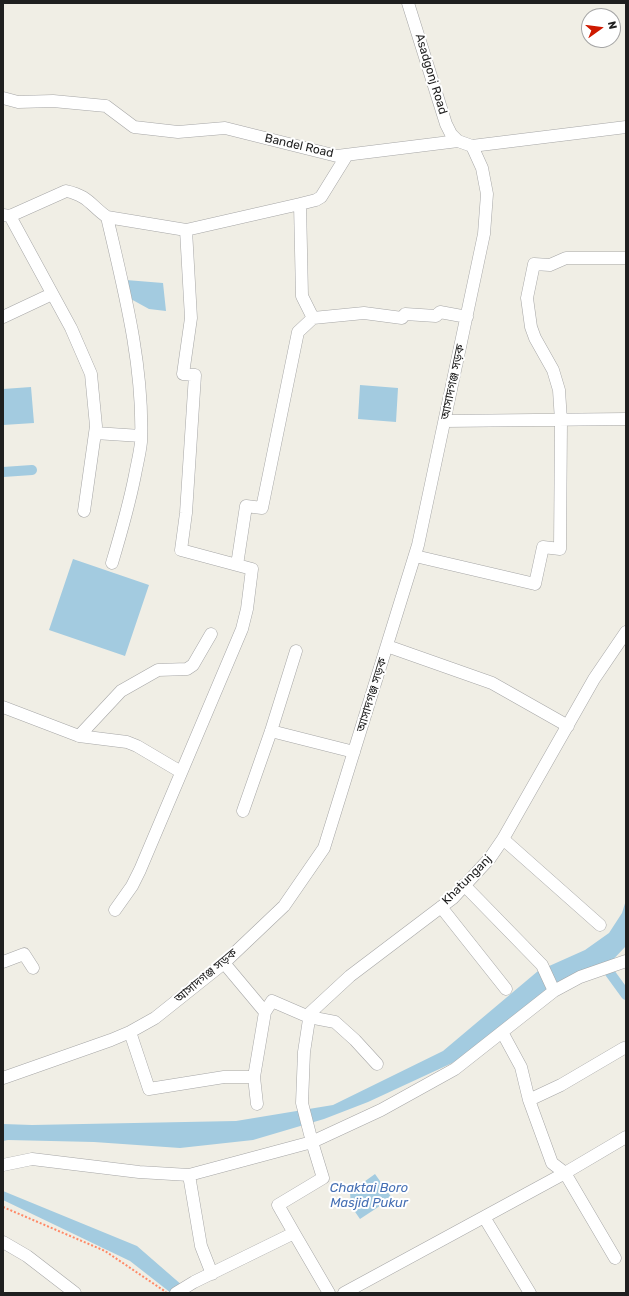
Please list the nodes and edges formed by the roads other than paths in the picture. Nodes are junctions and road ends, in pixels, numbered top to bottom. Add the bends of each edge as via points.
1 (408, 3) edge
2 (3, 98) edge
3 (626, 127) edge
4 (458, 141) junction
5 (472, 146) junction
6 (347, 155) junction
7 (300, 204) junction
8 (6, 215) edge
9 (107, 217) junction
10 (186, 230) junction
11 (626, 258) edge
12 (52, 294) junction
13 (3, 317) edge
14 (467, 317) junction
15 (312, 318) junction
16 (626, 419) edge
17 (445, 421) junction
18 (562, 421) junction
19 (95, 433) junction
20 (141, 436) junction
21 (84, 511) dead end
22 (415, 556) junction
23 (112, 563) dead end
24 (237, 565) junction
25 (626, 632) edge
26 (211, 634) dead end
27 (387, 646) junction
28 (296, 651) dead end
29 (3, 707) edge
30 (568, 726) junction
31 (271, 731) junction
32 (79, 736) junction
33 (354, 752) junction
34 (181, 772) junction
35 (243, 811) dead end
36 (503, 839) junction
37 (464, 885) junction
38 (441, 907) junction
39 (115, 910) dead end
40 (600, 925) dead end
41 (626, 961) edge
42 (3, 962) edge
43 (224, 963) junction
44 (34, 968) dead end
45 (506, 989) dead end
46 (554, 991) junction
47 (265, 1012) junction
48 (309, 1017) junction
49 (130, 1032) junction
50 (502, 1032) junction
51 (624, 1048) dead end
52 (377, 1064) dead end
53 (254, 1077) junction
54 (3, 1078) edge
55 (529, 1100) junction
56 (257, 1104) dead end
57 (626, 1137) edge
58 (311, 1138) junction
59 (3, 1166) edge
60 (565, 1173) junction
61 (189, 1175) junction
62 (484, 1217) junction
63 (294, 1233) junction
64 (3, 1242) edge
65 (615, 1258) dead end
66 (212, 1274) junction
67 (347, 1292) edge
68 (74, 1293) edge
69 (176, 1293) edge
70 (329, 1293) edge
71 (530, 1293) edge

1 - 4 street, Asadgonj Road via 446,124
2 - 6 street, Bandel Road via 18,102 53,101 106,106 134,127 178,132 225,128 338,156
3 - 5 street, Bandel Road
4 - 5 street, Bandel Road
4 - 6 street, Bandel Road
5 - 14 street, আসাদগঞ্জ সড়ক via 482,168 488,194 484,234
6 - 7 street via 321,197
7 - 10 street
7 - 15 street via 302,296
8 - 9 street via 66,191 87,198
8 - 12 street
9 - 10 street
9 - 20 street via 135,355
10 - 24 street via 191,318 183,374 195,375 186,513 181,550
11 - 18 street via 566,258 550,265 534,264 527,298 531,327 534,338 553,370 559,390
12 - 13 street
12 - 19 street via 71,328 91,374
14 - 15 street via 440,312 436,316 405,314 402,318 364,313
14 - 17 street, আসাদগঞ্জ সড়ক
15 - 24 street via 298,332 262,508 246,506
16 - 18 street
17 - 18 street
17 - 22 street, আসাদগঞ্জ সড়ক
18 - 22 street via 560,549 542,546 534,584
19 - 20 street
19 - 21 street
20 - 23 street via 126,521
22 - 27 street, আসাদগঞ্জ সড়ক
24 - 34 street via 252,569 242,629
25 - 30 street, Khatunganj via 594,679
26 - 32 street via 187,669 158,670 121,691
27 - 30 street via 492,683
27 - 33 street, আসাদগঞ্জ সড়ক
28 - 31 street
29 - 32 street
30 - 36 street, Khatunganj
31 - 33 street
31 - 35 street
32 - 34 street via 127,742
33 - 43 street, আসাদগঞ্জ সড়ক via 324,848 284,906
34 - 39 street via 132,886
36 - 37 street, Khatunganj via 490,858
36 - 40 street
37 - 38 street, Khatunganj
37 - 46 street via 542,965
38 - 45 street
38 - 48 street, Khatunganj via 350,976 310,1013
41 - 46 street via 580,977
42 - 44 street via 24,954
43 - 47 street
43 - 49 street, আসাদগঞ্জ সড়ক via 155,1018
46 - 50 street
47 - 48 street via 272,1001
47 - 53 street
48 - 52 street via 335,1022
48 - 58 street via 304,1052 302,1103
49 - 53 street via 149,1089 224,1077
49 - 54 street, আসাদগঞ্জ সড়ক
50 - 55 street via 521,1067
50 - 58 street via 456,1069 381,1110
51 - 55 street via 561,1085
53 - 56 street
55 - 60 street via 552,1163
57 - 60 street
58 - 61 street
58 - 63 street via 323,1178 278,1205
59 - 61 street via 32,1159 139,1172
60 - 62 street
60 - 65 street
61 - 66 street via 201,1246
62 - 67 street
62 - 71 street
63 - 66 street
63 - 70 street
64 - 68 street via 27,1256
66 - 69 street

